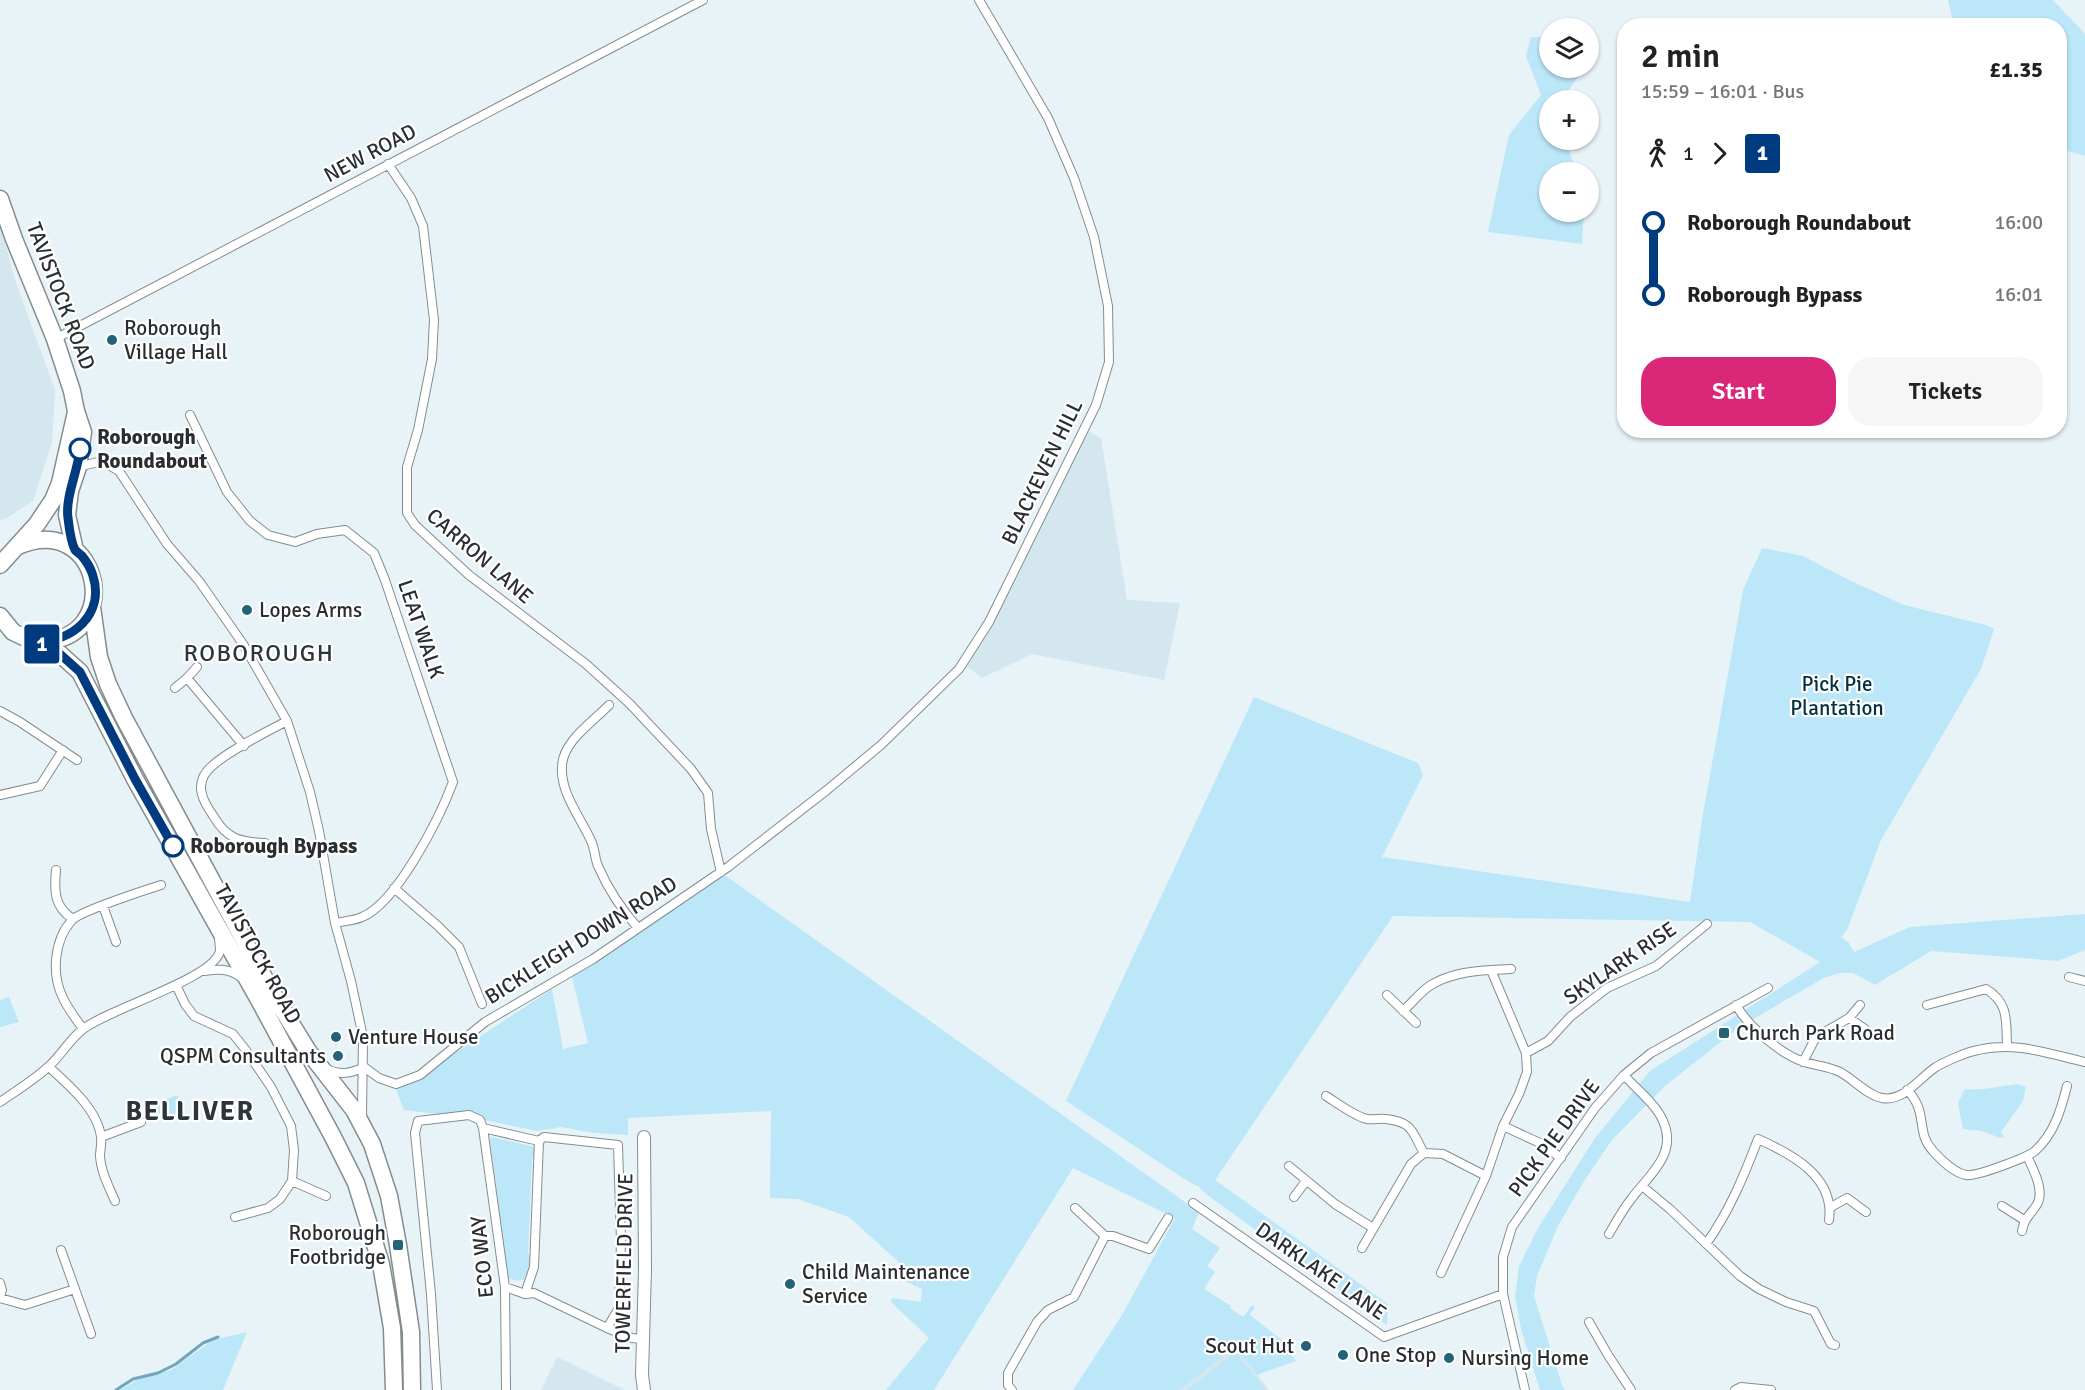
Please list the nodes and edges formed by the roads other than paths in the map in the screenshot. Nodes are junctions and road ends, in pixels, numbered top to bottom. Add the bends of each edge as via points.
1 (703, 0) edge
2 (979, 0) edge
3 (388, 164) junction
4 (0, 198) edge
5 (55, 339) junction
6 (76, 411) junction
7 (190, 415) dead end
8 (78, 467) junction
9 (11, 549) edge
10 (75, 550) junction
11 (0, 565) edge
12 (92, 607) junction
13 (0, 616) edge
14 (36, 641) junction
15 (197, 667) dead end
16 (187, 678) junction
17 (175, 688) dead end
18 (609, 705) dead end
19 (0, 711) edge
20 (287, 721) junction
21 (244, 746) junction
22 (63, 750) junction
23 (77, 760) dead end
24 (0, 795) edge
25 (265, 843) dead end
26 (725, 869) junction
27 (56, 870) dead end
28 (161, 885) dead end
29 (394, 888) junction
30 (103, 906) junction
31 (209, 911) junction
32 (73, 919) junction
33 (335, 923) junction
34 (1707, 924) dead end
35 (638, 928) junction
36 (116, 942) dead end
37 (1511, 969) dead end
38 (1491, 970) junction
39 (201, 971) junction
40 (2069, 977) dead end
41 (2085, 981) edge
42 (176, 985) junction
43 (1768, 988) dead end
44 (1387, 995) dead end
45 (259, 1000) junction
46 (482, 1004) dead end
47 (1736, 1005) junction
48 (1860, 1005) dead end
49 (1927, 1005) dead end
50 (1403, 1011) junction
51 (1849, 1018) junction
52 (1416, 1023) dead end
53 (83, 1029) junction
54 (1865, 1029) dead end
55 (2007, 1045) junction
56 (1526, 1053) junction
57 (1803, 1062) junction
58 (2085, 1062) edge
59 (320, 1066) junction
60 (49, 1067) junction
61 (364, 1067) junction
62 (1624, 1075) junction
63 (2067, 1086) dead end
64 (1907, 1090) junction
65 (1326, 1096) dead end
66 (0, 1102) edge
67 (141, 1122) dead end
68 (482, 1124) junction
69 (1503, 1126) junction
70 (366, 1132) junction
71 (101, 1137) junction
72 (644, 1137) dead end
73 (539, 1141) junction
74 (1424, 1153) junction
75 (2027, 1156) junction
76 (1561, 1158) junction
77 (1289, 1166) dead end
78 (1486, 1176) junction
79 (292, 1181) junction
80 (1306, 1182) junction
81 (1642, 1186) junction
82 (326, 1196) dead end
83 (1294, 1197) dead end
84 (115, 1201) dead end
85 (1193, 1203) dead end
86 (2002, 1206) dead end
87 (1831, 1207) junction
88 (1075, 1208) dead end
89 (1866, 1212) dead end
90 (235, 1217) dead end
91 (1168, 1218) dead end
92 (1829, 1220) dead end
93 (2024, 1220) junction
94 (1373, 1228) junction
95 (2022, 1231) dead end
96 (1609, 1234) dead end
97 (1105, 1236) junction
98 (1706, 1244) junction
99 (1362, 1248) dead end
100 (61, 1250) dead end
101 (1440, 1274) dead end
102 (0, 1283) edge
103 (505, 1287) junction
104 (75, 1288) junction
105 (525, 1294) junction
106 (1503, 1294) junction
107 (0, 1297) edge
108 (1589, 1322) dead end
109 (607, 1328) junction
110 (92, 1334) dead end
111 (642, 1339) junction
112 (1835, 1345) dead end
113 (1525, 1389) edge
114 (394, 1390) edge
115 (412, 1390) edge
116 (437, 1390) edge
117 (506, 1390) edge
118 (644, 1390) edge
119 (1012, 1390) edge
120 (1631, 1390) edge
121 (1735, 1390) edge
122 (1771, 1390) edge

1 - 3 street, NEW ROAD
2 - 26 street, BLACKEVEN HILL via 1048,118 1094,237 1108,306 1108,362 1096,405 989,622 959,669 880,745
3 - 5 street, NEW ROAD
3 - 26 street, CARRON LANE via 411,198 423,226 434,320 432,358 407,467 407,513 469,575 586,664 691,769 708,793 711,829
4 - 5 highway, TAVISTOCK ROAD
5 - 6 highway, TAVISTOCK ROAD
6 - 8 highway, TAVISTOCK ROAD via 82,432
6 - 9 highway, TAVISTOCK ROAD via 60,483 52,500 37,524
7 - 29 street, LEAT WALK via 227,492 250,521 268,535 295,542 345,530 374,553 386,580 453,782 428,837
8 - 10 highway, TAVISTOCK ROAD via 67,515
8 - 20 street, TAVISTOCK ROAD via 102,461 119,471 167,544 236,633
9 - 10 highway via 47,539
9 - 11 highway, TAVISTOCK ROAD
10 - 12 highway, TAVISTOCK ROAD via 94,579
12 - 14 highway via 72,634 58,640
12 - 59 highway, TAVISTOCK ROAD via 99,657 124,718 273,994
13 - 14 highway, TAVISTOCK ROAD via 13,632
14 - 31 highway, TAVISTOCK ROAD via 60,654 80,672
15 - 16 street
16 - 17 street
16 - 21 street
18 - 35 street via 567,749 562,765 564,785 598,865 623,911
19 - 22 street
20 - 21 street
20 - 33 street, TAVISTOCK ROAD via 320,831
21 - 25 street via 220,759 205,774 201,787 205,803 228,834 242,842
22 - 23 street
22 - 24 street via 40,786
26 - 35 street, BICKLEIGH DOWN ROAD
27 - 32 street via 58,903
28 - 30 street
29 - 33 street, LEAT WALK via 363,917
29 - 46 street via 459,947
30 - 32 street
30 - 36 street
31 - 39 street via 220,952
31 - 45 highway, TAVISTOCK ROAD
32 - 53 street via 61,937 56,974 62,996
33 - 61 street, TAVISTOCK ROAD via 363,1037
34 - 56 street, SKYLARK RISE via 1656,966 1607,988 1570,1017 1548,1041
35 - 61 street, BICKLEIGH DOWN ROAD via 485,1022 420,1075 396,1084
37 - 38 street
38 - 50 street via 1450,976 1430,985
38 - 56 street
39 - 42 street
39 - 45 street via 219,968 234,972
40 - 41 street
42 - 53 street via 99,1018
42 - 79 street via 194,1016 233,1034 271,1087 291,1126
43 - 47 street, PICK PIE DRIVE
44 - 50 street
45 - 114 highway, TAVISTOCK ROAD via 356,1183 390,1308
47 - 57 street via 1755,1029
47 - 62 street, PICK PIE DRIVE via 1652,1053
48 - 51 street
49 - 55 street via 1986,989 2002,1004
50 - 52 street
51 - 54 street
51 - 57 street via 1816,1037
53 - 60 street
55 - 58 street
55 - 64 street via 1977,1050 1938,1066
56 - 69 street via 1527,1072
57 - 64 street via 1842,1072 1859,1091 1882,1098 1900,1096
59 - 61 street via 336,1074
59 - 70 highway, TAVISTOCK ROAD
60 - 66 street
60 - 71 street via 83,1100
61 - 70 street, TAVISTOCK ROAD via 361,1113
62 - 76 street, PICK PIE DRIVE via 1595,1108
62 - 81 street via 1663,1120 1667,1137 1665,1156
63 - 75 street via 2058,1119
64 - 75 street via 1921,1110 1925,1140 1954,1170 1968,1176
65 - 74 street via 1366,1119 1402,1122 1416,1134
67 - 71 street
68 - 73 street
68 - 103 street, ECO WAY
68 - 116 street via 469,1115 418,1121 415,1133
69 - 76 street
69 - 78 street
70 - 115 highway, TAVISTOCK ROAD via 390,1196 397,1235 411,1332
71 - 84 street via 102,1170
72 - 111 street, TOWERFIELD DRIVE
73 - 105 street via 534,1267
73 - 109 street via 544,1137 618,1145 619,1308
74 - 78 street via 1443,1154
74 - 94 street via 1410,1164
75 - 93 street via 2040,1193 2038,1204
76 - 106 street, PICK PIE DRIVE via 1512,1227 1503,1257
77 - 80 street
78 - 101 street
79 - 82 street
79 - 90 street via 268,1208
80 - 83 street
80 - 94 street
81 - 96 street
81 - 98 street
85 - 106 street, DARKLAKE LANE via 1384,1337
86 - 93 street
87 - 89 street via 1847,1198
87 - 92 street
87 - 98 street via 1819,1180 1805,1165 1758,1139 1741,1183
88 - 97 street
91 - 97 street via 1149,1249
93 - 95 street
94 - 99 street
97 - 119 street via 1074,1297 1048,1310 1036,1322 1008,1373
98 - 112 street via 1759,1289 1814,1311
100 - 104 street
102 - 107 street
103 - 105 street
103 - 117 street, ECO WAY
104 - 107 street via 25,1305
104 - 110 street
105 - 109 street via 534,1293
106 - 113 street, PICK PIE DRIVE
108 - 120 street
109 - 111 street
111 - 118 street, TOWERFIELD DRIVE
121 - 122 street

